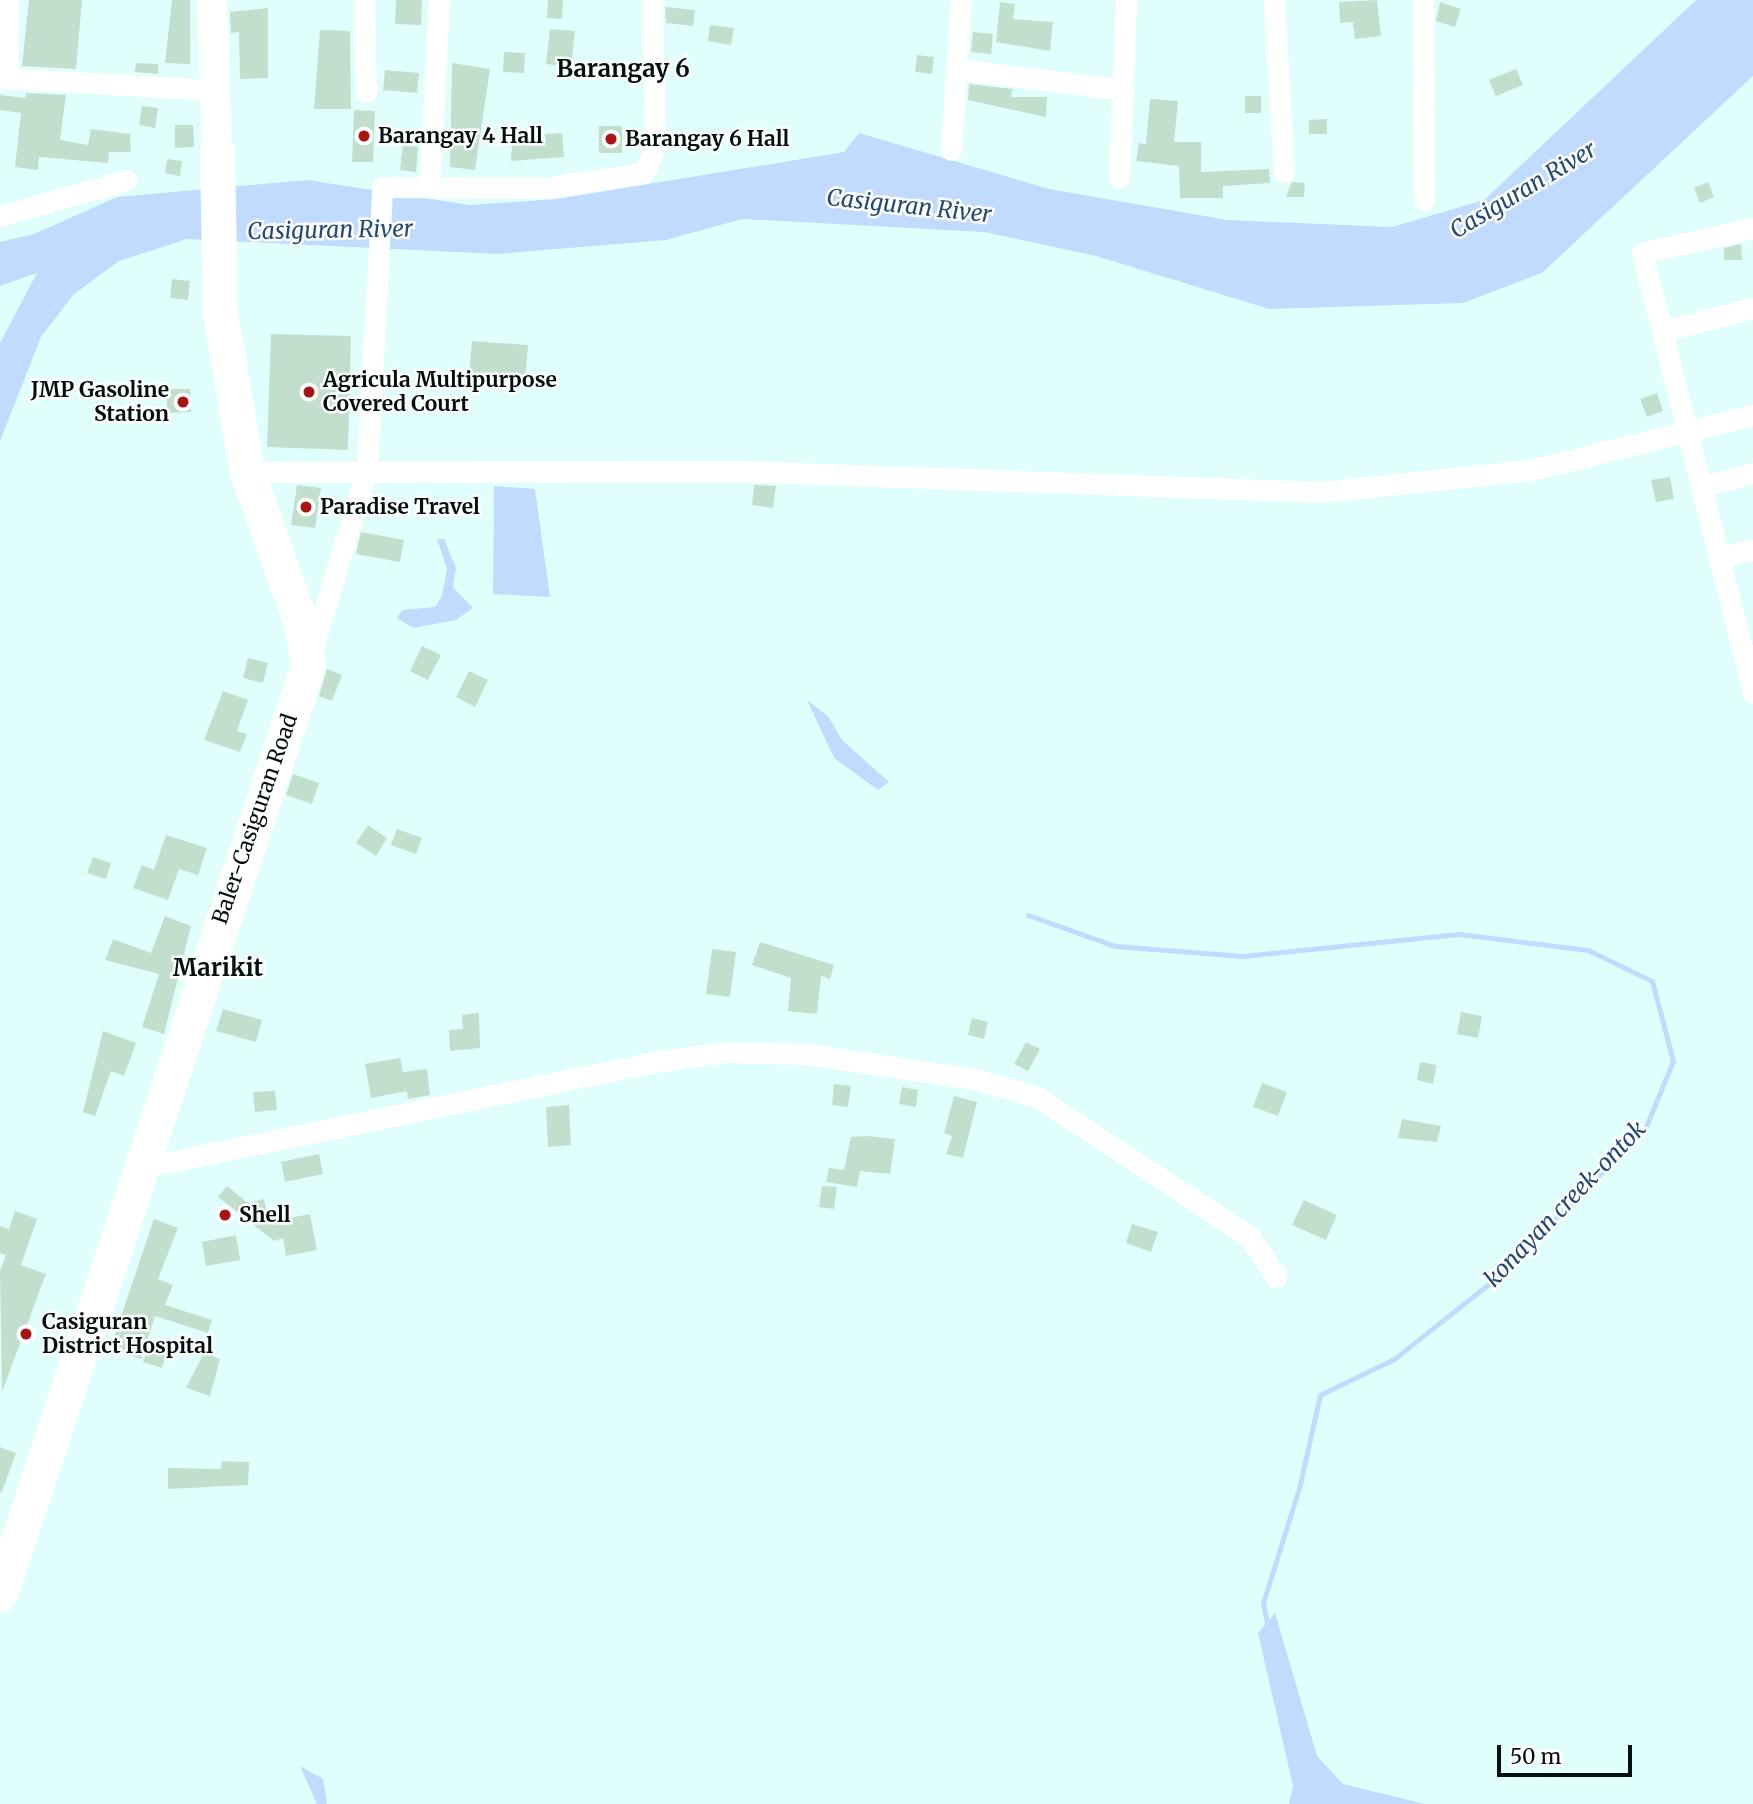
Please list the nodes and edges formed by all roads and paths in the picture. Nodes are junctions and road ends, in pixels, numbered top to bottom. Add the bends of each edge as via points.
1 (8, 0) edge
2 (212, 0) edge
3 (364, 0) edge
4 (439, 0) edge
5 (652, 0) edge
6 (961, 0) edge
7 (1126, 0) edge
8 (1274, 0) edge
9 (1423, 0) edge
10 (956, 69) junction
11 (3, 78) edge
12 (217, 90) junction
13 (1124, 90) junction
14 (366, 92) dead end
15 (216, 150) joint
16 (951, 150) dead end
17 (1284, 172) dead end
18 (1119, 177) dead end
19 (126, 180) dead end
20 (429, 187) junction
21 (1424, 200) dead end
22 (0, 216) edge
23 (1753, 228) edge
24 (1753, 308) edge
25 (1663, 331) junction
26 (1753, 415) edge
27 (1690, 431) junction
28 (367, 468) junction
29 (247, 472) junction
30 (1753, 473) edge
31 (1704, 486) junction
32 (1753, 550) edge
33 (1722, 556) junction
34 (1746, 627) edge
35 (307, 664) junction
36 (1753, 693) edge
37 (136, 1169) junction
38 (1276, 1277) dead end
39 (0, 1594) edge

1 - 11 street
2 - 12 main road
3 - 14 street
4 - 20 street
5 - 20 street via 654,157 645,173 546,188
6 - 10 street
7 - 13 street
8 - 17 street
9 - 21 street
10 - 13 street
10 - 16 street
11 - 12 street
12 - 15 main road
13 - 18 street
15 - 29 main road, Baler-Casiguran Road via 220,313
19 - 22 street
20 - 28 street via 385,184 381,190
23 - 25 street via 1642,253
24 - 25 street
25 - 27 street
26 - 27 street
27 - 28 street via 1530,470 1324,492 737,471
27 - 31 street
28 - 29 street
28 - 35 street
29 - 35 main road, Baler-Casiguran Road via 302,626
30 - 31 street
31 - 33 street
32 - 33 street
33 - 34 street
34 - 36 street
35 - 37 main road, Baler-Casiguran Road
37 - 38 street via 654,1062 728,1052 807,1054 975,1079 1037,1097 1250,1237
37 - 39 main road, Baler-Casiguran Road

